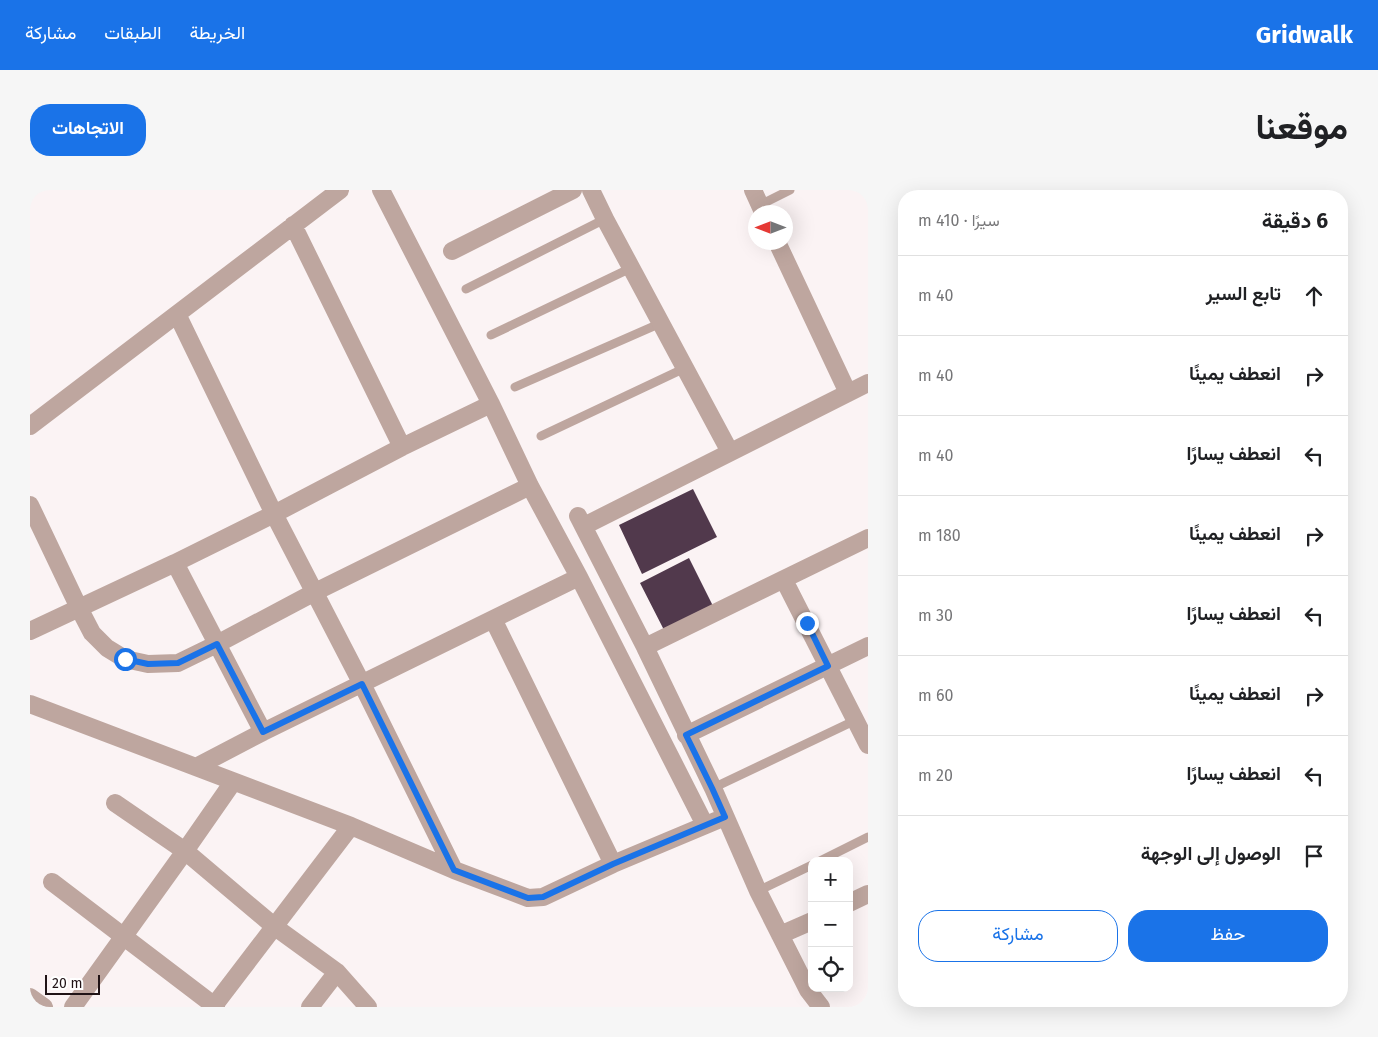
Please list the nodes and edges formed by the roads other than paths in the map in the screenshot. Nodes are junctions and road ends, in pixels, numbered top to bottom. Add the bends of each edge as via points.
1 (340, 190) edge
2 (381, 190) edge
3 (572, 190) edge
4 (591, 190) edge
5 (790, 190) edge
6 (759, 203) edge
7 (605, 219) junction
8 (293, 225) junction
9 (452, 250) dead end
10 (781, 250) edge
11 (631, 268) junction
12 (466, 289) dead end
13 (177, 314) junction
14 (661, 323) junction
15 (491, 335) dead end
16 (685, 368) junction
17 (868, 383) edge
18 (516, 387) dead end
19 (848, 393) junction
20 (491, 404) junction
21 (30, 426) edge
22 (541, 436) dead end
23 (402, 447) junction
24 (730, 452) junction
25 (530, 486) junction
26 (30, 505) edge
27 (274, 514) junction
28 (868, 538) edge
29 (175, 563) junction
30 (579, 578) junction
31 (784, 580) junction
32 (315, 592) junction
33 (79, 608) junction
34 (493, 619) junction
35 (30, 631) edge
36 (217, 644) junction
37 (868, 646) edge
38 (645, 647) junction
39 (828, 666) junction
40 (362, 684) junction
41 (30, 704) edge
42 (856, 720) junction
43 (263, 732) junction
44 (686, 735) junction
45 (868, 745) edge
46 (196, 767) junction
47 (233, 782) junction
48 (712, 788) junction
49 (114, 803) dead end
50 (725, 817) junction
51 (351, 826) junction
52 (705, 826) junction
53 (868, 838) edge
54 (185, 851) junction
55 (828, 857) edge
56 (613, 864) junction
57 (808, 867) edge
58 (454, 870) junction
59 (52, 882) dead end
60 (758, 891) junction
61 (868, 894) edge
62 (851, 902) edge
63 (808, 923) edge
64 (275, 927) junction
65 (780, 935) junction
66 (123, 936) junction
67 (337, 972) junction
68 (30, 998) edge
69 (809, 999) edge
70 (215, 1006) edge
71 (44, 1007) edge
72 (72, 1007) edge
73 (310, 1007) edge
74 (368, 1007) edge
75 (822, 1007) edge

1 - 8 street
2 - 20 street
3 - 9 street
4 - 7 street
5 - 6 lane
7 - 11 street
7 - 12 lane
8 - 13 street
8 - 23 street
10 - 19 street
11 - 14 street
11 - 15 lane
13 - 21 street
13 - 27 street
14 - 16 street
14 - 18 lane
16 - 22 lane
16 - 24 street
17 - 19 street
19 - 24 street
20 - 23 street
20 - 25 street
23 - 27 street
24 - 38 street via 581,521
25 - 30 street
25 - 32 street
26 - 33 street
27 - 29 street
27 - 32 street
28 - 31 street
29 - 33 street
29 - 36 street
30 - 34 street
30 - 52 street
31 - 38 street
31 - 39 street
32 - 36 street
32 - 40 street
33 - 35 street
33 - 36 street via 92,633 125,659 148,664 178,663
34 - 40 street
34 - 56 street
36 - 43 street
37 - 39 street
38 - 44 street
39 - 42 street
39 - 44 street
40 - 43 street
40 - 58 street
41 - 46 street
42 - 45 street
42 - 48 lane
43 - 46 street
44 - 48 street
46 - 47 street
47 - 51 street
47 - 54 street
48 - 50 street
49 - 54 street
50 - 52 street
50 - 60 street
51 - 58 street
51 - 64 street
52 - 56 street
53 - 55 lane
54 - 64 street
54 - 66 street
56 - 58 street via 543,897 528,898
57 - 60 lane
59 - 66 street
60 - 65 street
61 - 62 street
63 - 65 street
64 - 67 street
64 - 70 street
65 - 69 street
66 - 70 street
66 - 72 street
67 - 73 street
67 - 74 street
68 - 71 street
69 - 75 street

